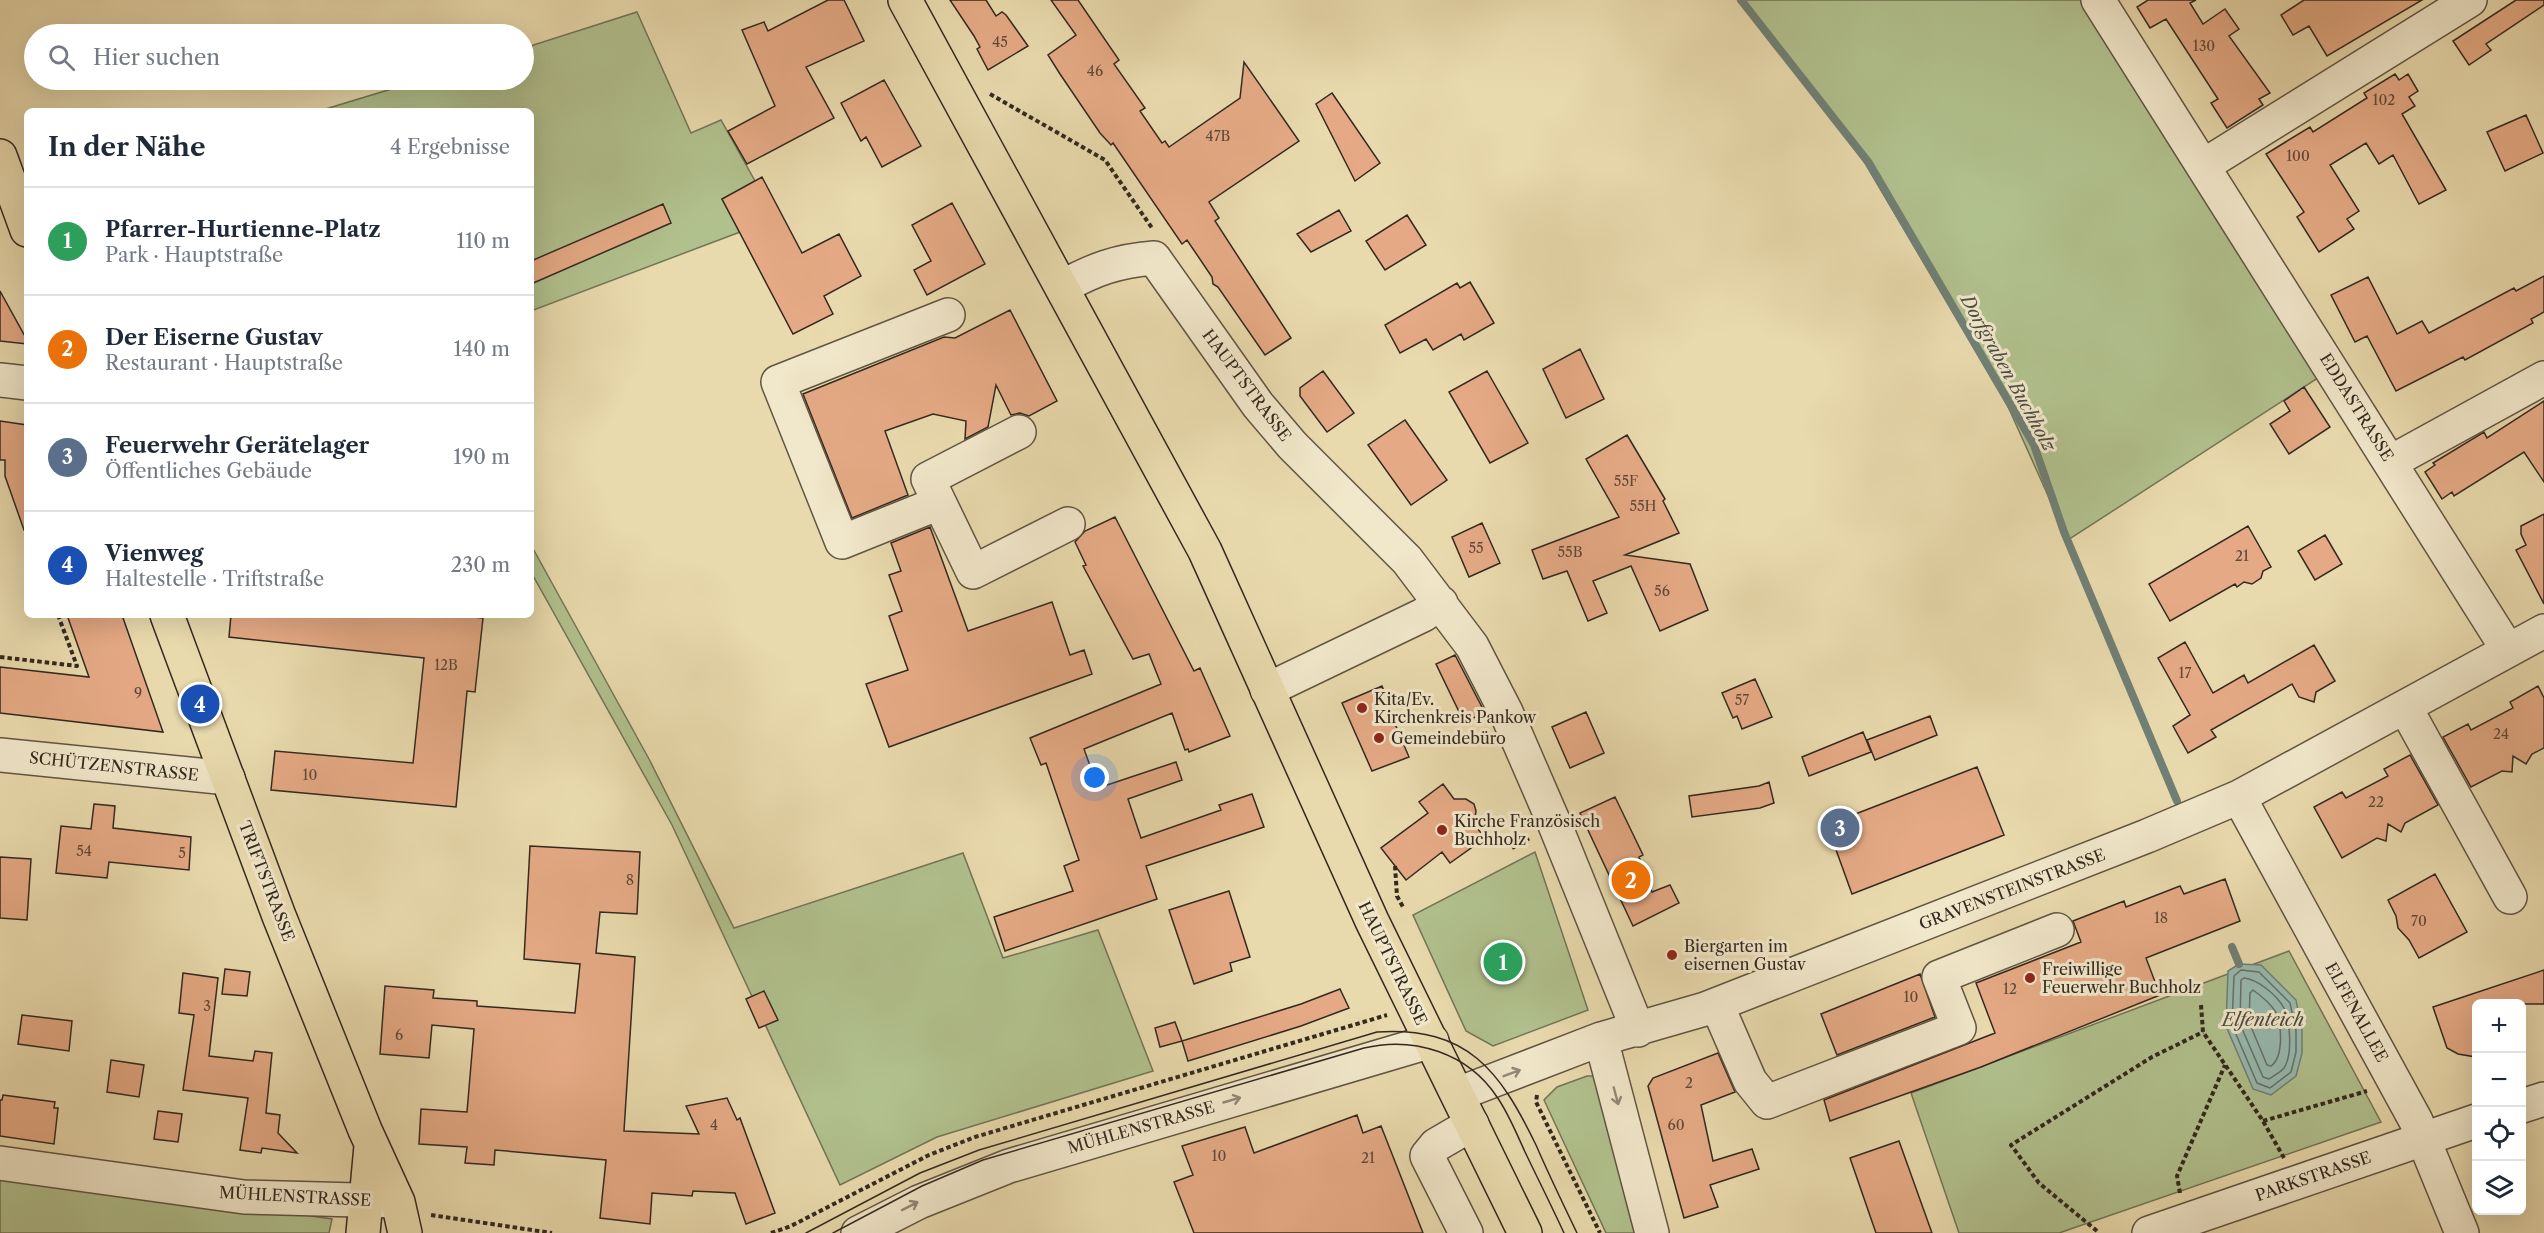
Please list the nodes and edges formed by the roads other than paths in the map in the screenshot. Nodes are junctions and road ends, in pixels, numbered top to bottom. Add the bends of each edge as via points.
1 (905, 0) edge
2 (2098, 0) edge
3 (2470, 0) edge
4 (0, 156) edge
5 (2203, 166) junction
6 (24, 222) edge
7 (1062, 287) junction
8 (948, 315) dead end
9 (2544, 378) edge
10 (0, 380) edge
11 (24, 383) edge
12 (1019, 432) dead end
13 (2391, 462) junction
14 (939, 503) junction
15 (1068, 524) dead end
16 (1441, 603) junction
17 (168, 618) edge
18 (2544, 631) edge
19 (2508, 650) junction
20 (1267, 690) junction
21 (2405, 707) junction
22 (0, 755) edge
23 (228, 778) junction
24 (2239, 797) junction
25 (2510, 897) dead end
26 (2057, 930) dead end
27 (1717, 1005) junction
28 (1638, 1030) junction
29 (1601, 1039) junction
30 (1432, 1041) junction
31 (1458, 1094) junction
32 (2544, 1099) edge
33 (2526, 1105) edge
34 (2472, 1122) edge
35 (1472, 1124) junction
36 (2424, 1138) junction
37 (0, 1163) edge
38 (382, 1201) junction
39 (363, 1233) edge
40 (405, 1233) edge
41 (858, 1233) edge
42 (1466, 1233) edge
43 (1525, 1233) edge
44 (1652, 1233) edge
45 (2149, 1233) edge
46 (2462, 1233) edge

1 - 7 main road, HAUPTSTRASSE
2 - 5 street, EDDASTRASSE
3 - 5 street
4 - 6 main road
5 - 13 street, EDDASTRASSE
7 - 16 street, HAUPTSTRASSE via 1122,260 1154,258 1258,405 1292,445 1395,547
7 - 20 main road, HAUPTSTRASSE via 1204,551
8 - 14 street via 778,382 842,542
9 - 13 street
10 - 11 street
12 - 14 street via 927,479
13 - 19 street, EDDASTRASSE
14 - 15 street via 973,572
16 - 20 street
16 - 28 street, HAUPTSTRASSE via 1472,646 1506,712
17 - 23 main road, TRIFTSTRASSE
18 - 19 street, GRAVENSTEINSTRASSE
19 - 21 street, GRAVENSTEINSTRASSE
20 - 30 main road, HAUPTSTRASSE via 1372,921
21 - 24 street, GRAVENSTEINSTRASSE
21 - 25 street
22 - 23 street, SCHÜTZENSTRASSE
23 - 38 main road, TRIFTSTRASSE via 371,1144
24 - 27 street, GRAVENSTEINSTRASSE
24 - 36 street, ELFENALLEE
26 - 27 street via 1938,976 1959,1028 1767,1102 1750,1081
27 - 28 street, GRAVENSTEINSTRASSE
28 - 29 street, GRAVENSTEINSTRASSE
31 -> 29 street, GRAVENSTEINSTRASSE
29 -> 44 street
30 - 31 main road, HAUPTSTRASSE
41 -> 30 street, MÜHLENSTRASSE via 937,1194 1009,1166
31 - 35 main road, HAUPTSTRASSE
32 - 33 street
34 - 36 street, PARKSTRASSE
35 - 42 street via 1436,1145 1427,1156
35 - 43 main road, HAUPTSTRASSE
36 - 45 street, PARKSTRASSE
36 - 46 street, ELFENALLEE
37 - 38 street, MÜHLENSTRASSE via 244,1197
38 - 39 main road, TRIFTSTRASSE
38 - 40 main road, TRIFTSTRASSE

